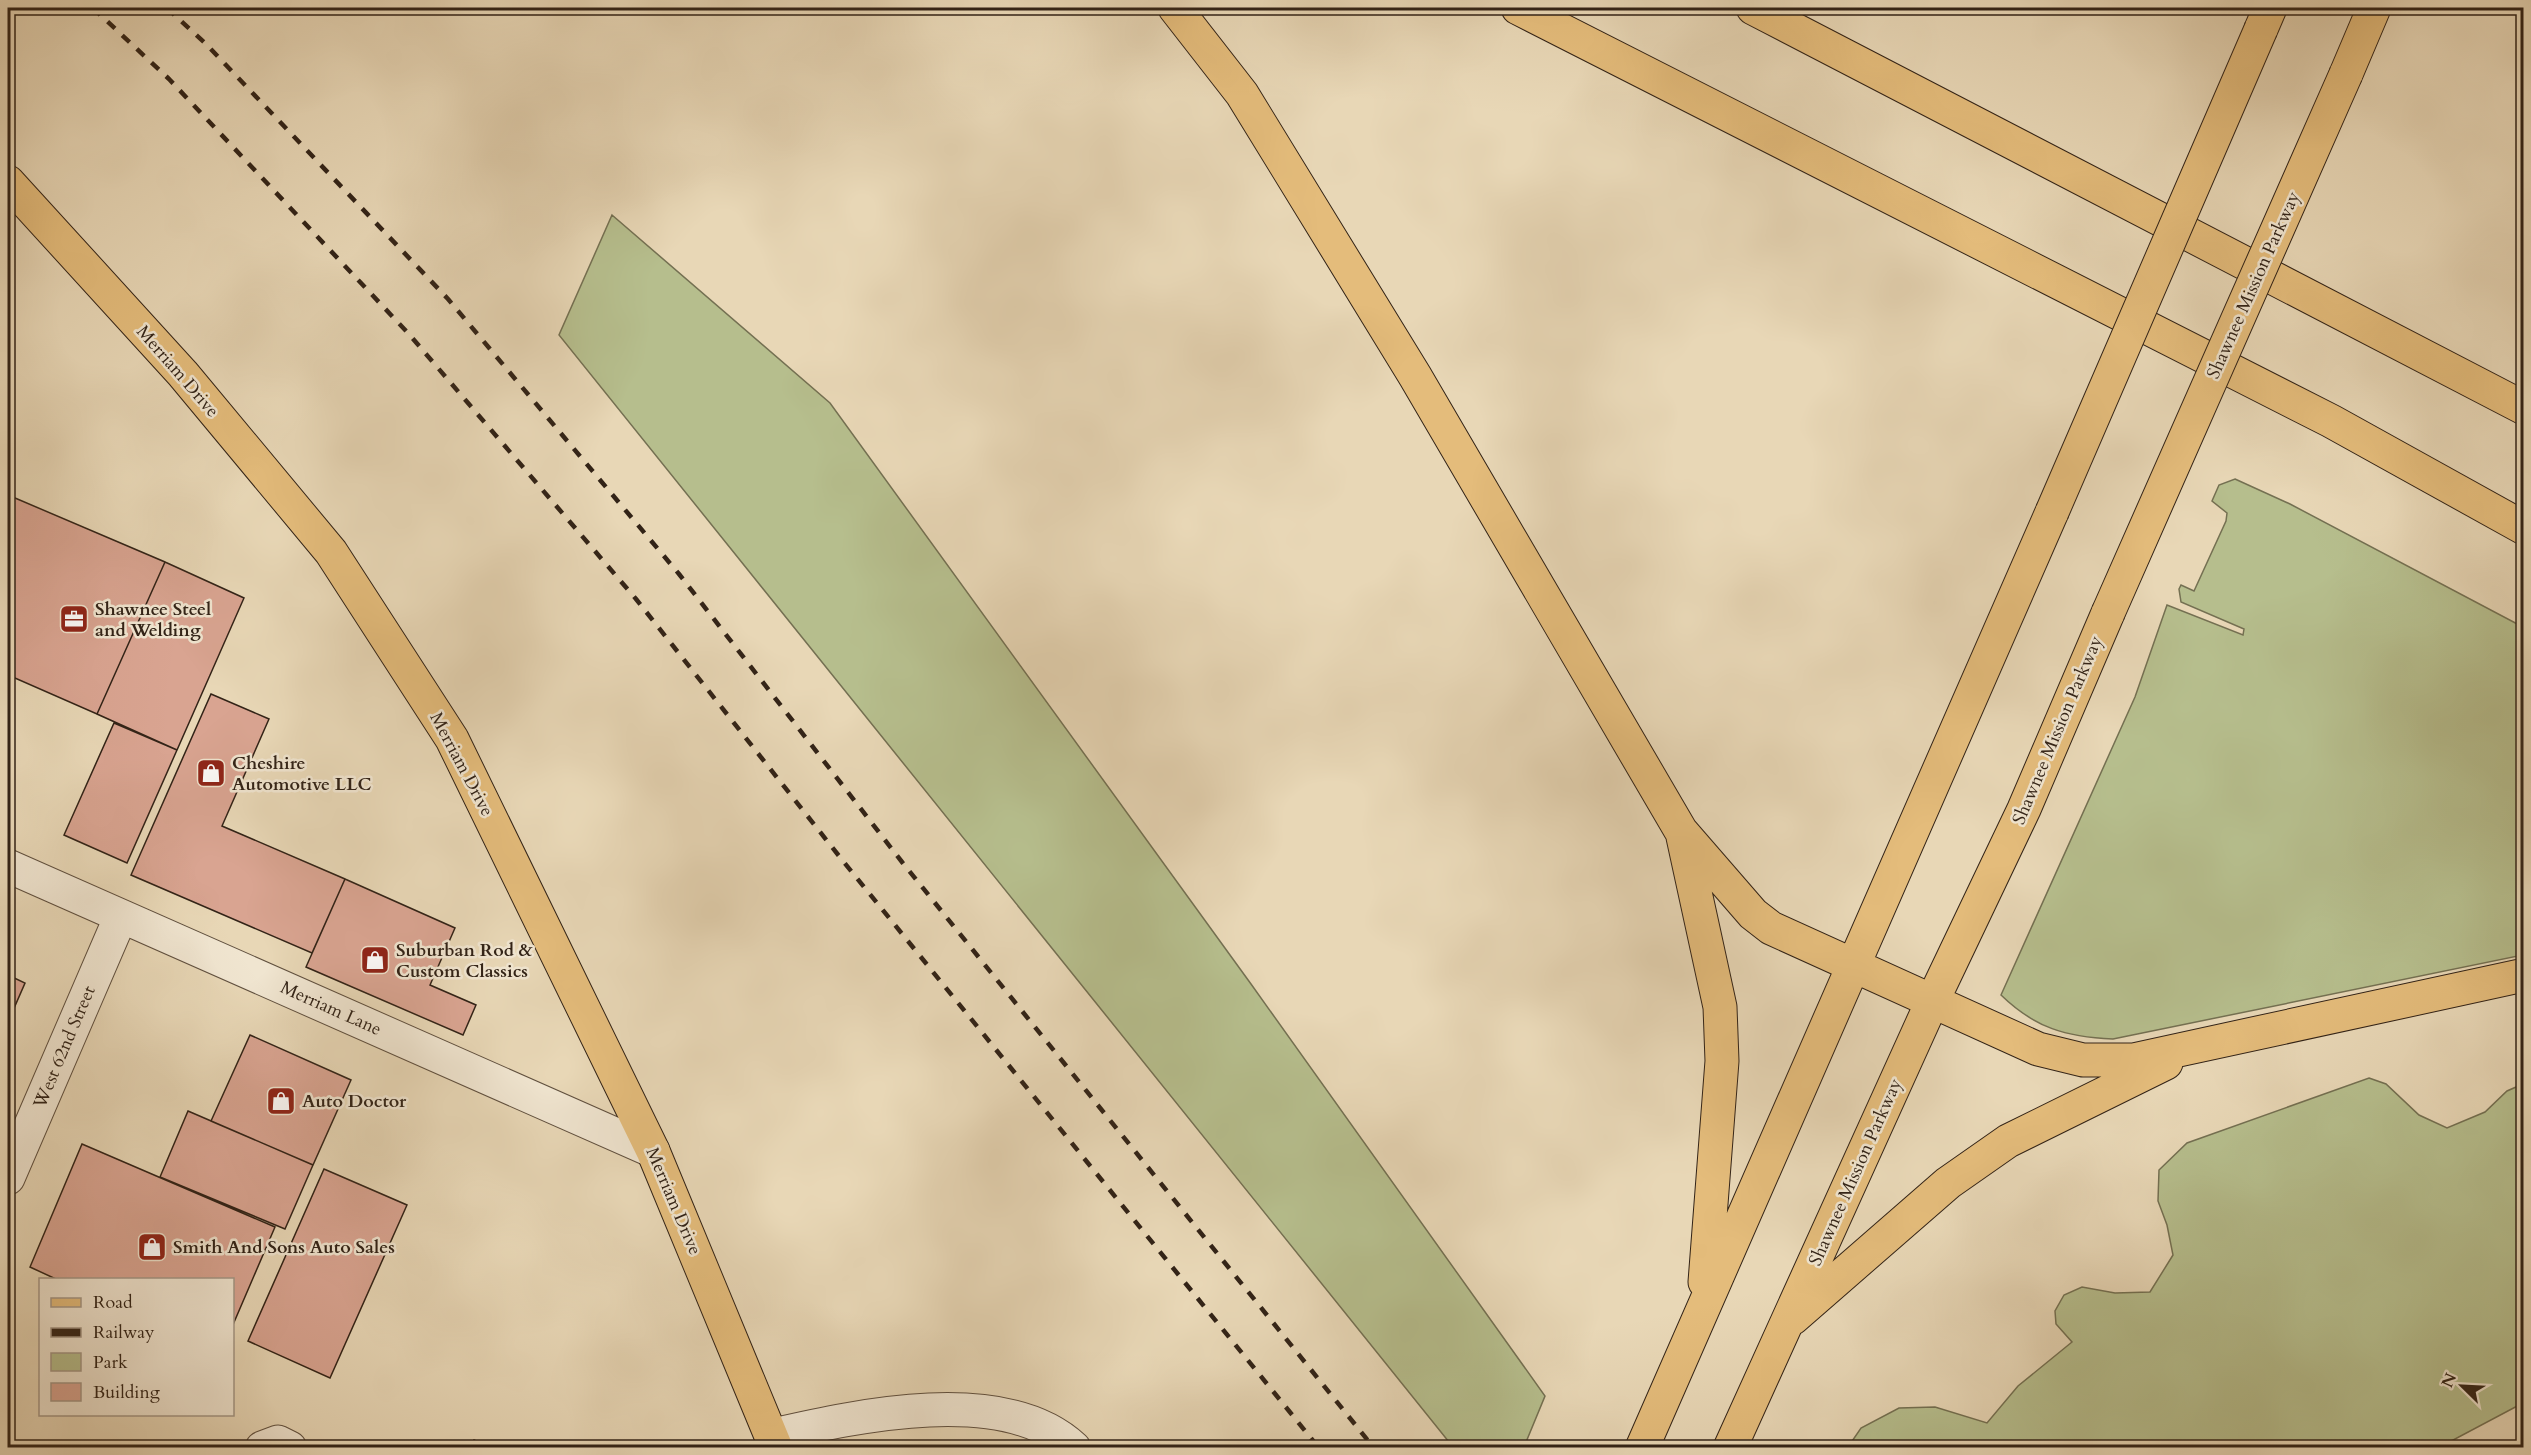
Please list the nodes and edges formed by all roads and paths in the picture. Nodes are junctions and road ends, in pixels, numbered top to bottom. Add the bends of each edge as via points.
1 (1175, 8) edge
2 (1518, 8) edge
3 (1753, 8) edge
4 (2374, 8) edge
5 (2265, 18) edge
6 (8, 182) edge
7 (2523, 408) edge
8 (2523, 528) edge
9 (1681, 831) junction
10 (8, 866) edge
11 (121, 916) junction
12 (1854, 967) junction
13 (2523, 975) edge
14 (1932, 1002) junction
15 (2207, 1043) junction
16 (653, 1151) junction
17 (8, 1178) edge
18 (1704, 1305) junction
19 (1785, 1326) junction
20 (774, 1441) edge
21 (261, 1448) edge
22 (290, 1448) edge
23 (1074, 1448) edge
24 (1642, 1448) edge
25 (1730, 1448) edge

1 - 9 main road via 1242,94 1403,356
2 - 8 main road via 2331,422
3 - 7 main road
4 - 14 main road, Shawnee Mission Parkway, bridge via 2024,809
5 - 12 main road, bridge
6 - 16 main road, Merriam Drive via 183,374 331,552 452,739
9 - 12 main road via 1762,921
9 - 18 main road via 1720,1007 1722,1061
10 - 11 street, Merriam Lane
11 - 16 street, Merriam Lane
11 - 17 street, West 62nd Street
12 - 14 main road
12 - 18 main road
13 - 15 main road
14 - 15 main road via 2038,1049 2083,1060 2133,1060
14 - 19 main road, Shawnee Mission Parkway
15 - 19 main road via 2008,1141 1948,1183
16 - 20 main road, Merriam Drive
18 - 24 main road
19 - 25 main road, Shawnee Mission Parkway
20 - 23 street via 835,1421 919,1409 1015,1415 1064,1438
21 - 22 street via 278,1442

